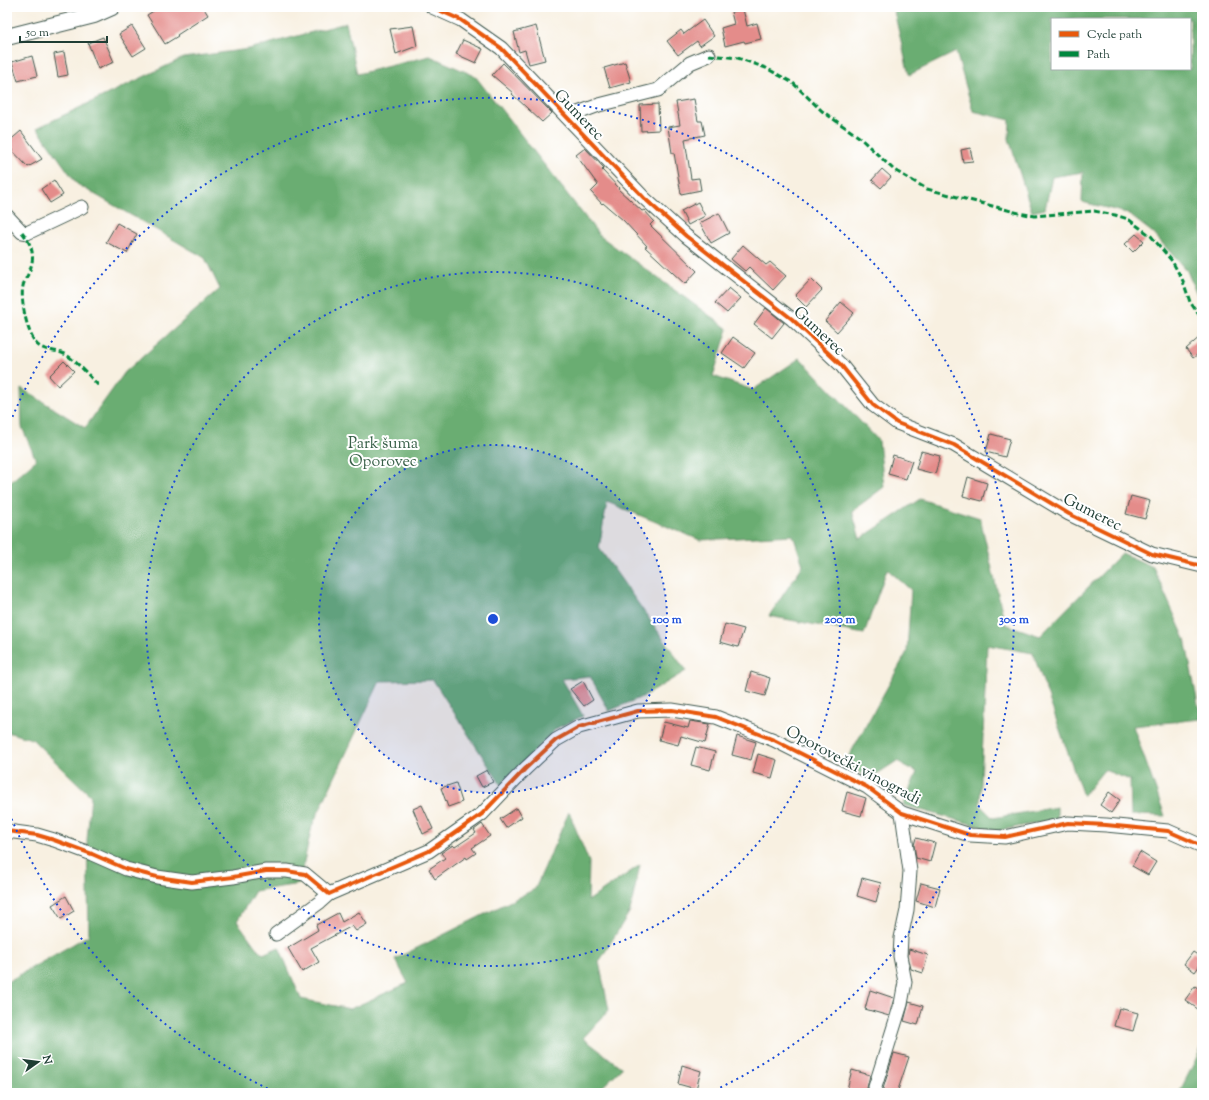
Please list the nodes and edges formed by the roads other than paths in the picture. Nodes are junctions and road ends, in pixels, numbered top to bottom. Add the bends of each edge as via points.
1 (112, 7) edge
2 (432, 7) edge
3 (7, 37) edge
4 (709, 55) dead end
5 (567, 118) junction
6 (82, 207) dead end
7 (7, 216) edge
8 (1202, 566) edge
9 (902, 813) junction
10 (7, 831) edge
11 (1202, 846) edge
12 (328, 894) junction
13 (276, 934) dead end
14 (875, 1087) dead end

1 - 3 street via 94,15
2 - 5 street, Gumerec via 461,20 501,48
4 - 5 street, Gumerec via 690,63 658,90 599,105
5 - 8 street, Gumerec via 644,198 686,236 792,319 841,365 873,405 897,423 954,445 1069,514 1152,554
6 - 7 street via 27,233 22,232
9 - 11 street, Oporovečki vinogradi via 970,835 1005,837 1068,823 1168,831
9 - 12 street, Oporovečki vinogradi via 867,787 774,740 716,717 672,710 638,711 579,727 556,740 482,814 429,851
9 - 14 street via 910,871 900,956 905,982 901,1004
10 - 12 street via 54,840 126,869 157,877 192,882 266,871 287,871 304,874
12 - 13 street, Oporovečki vinogradi

